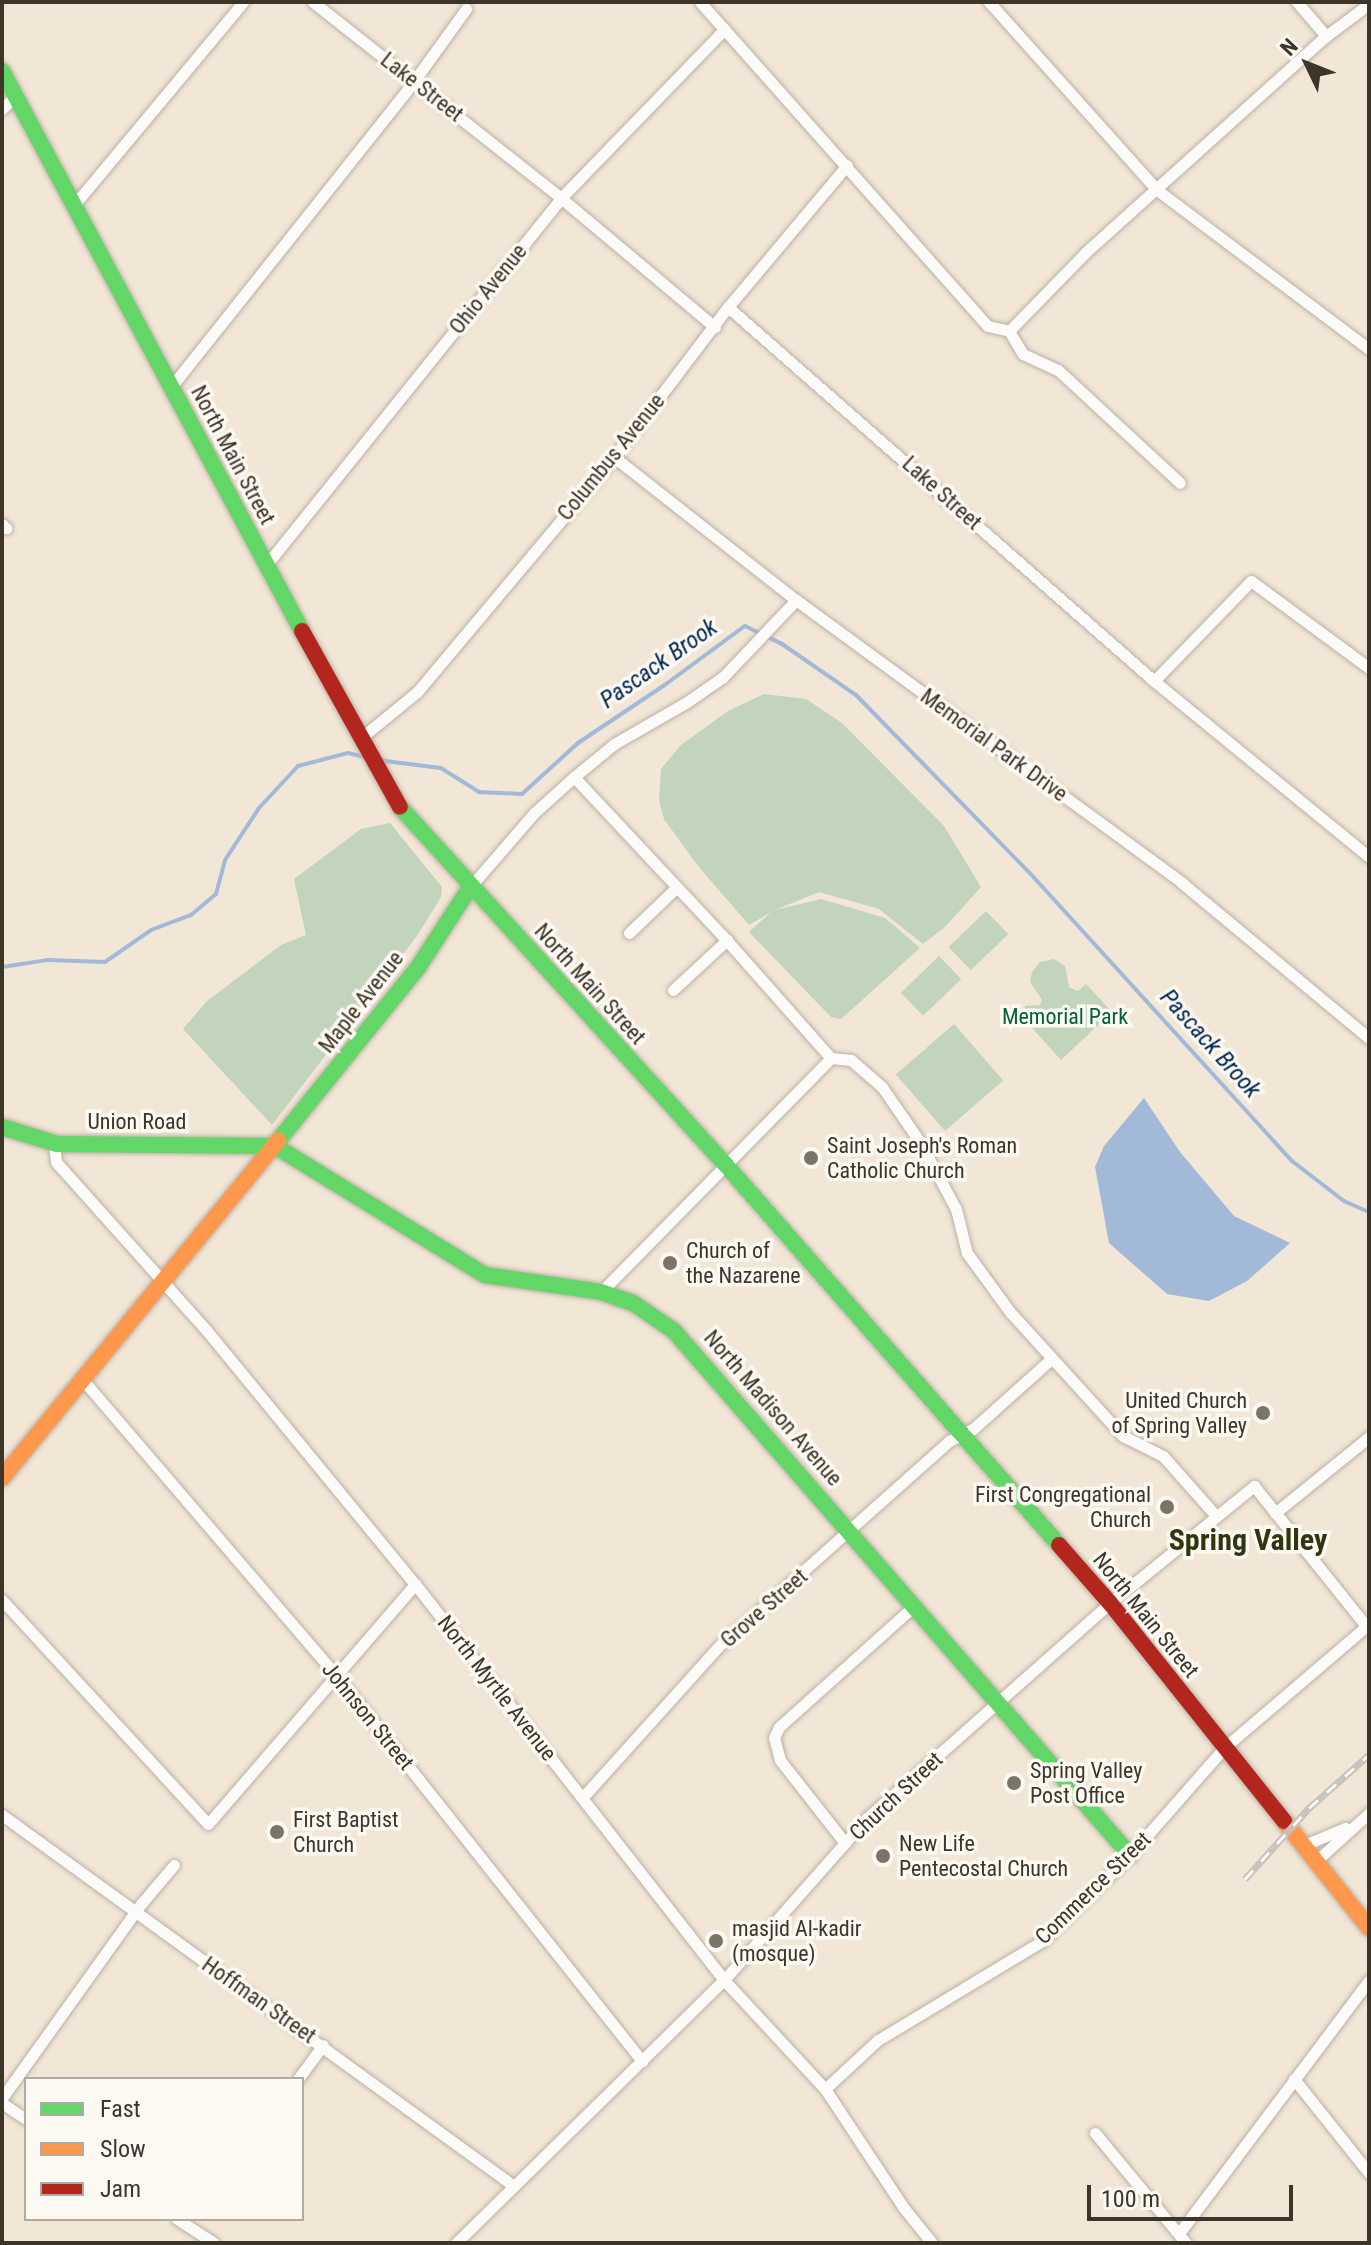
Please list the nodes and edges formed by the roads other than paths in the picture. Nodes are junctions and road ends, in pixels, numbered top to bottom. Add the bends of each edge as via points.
1 (243, 2) edge
2 (313, 2) edge
3 (700, 2) edge
4 (989, 2) edge
5 (1297, 2) edge
6 (1369, 4) edge
7 (466, 9) dead end
8 (725, 29) junction
9 (1326, 36) junction
10 (2, 71) edge
11 (414, 81) junction
12 (15, 96) junction
13 (2, 109) edge
14 (847, 165) junction
15 (1157, 190) junction
16 (561, 198) junction
17 (74, 205) junction
18 (728, 307) junction
19 (715, 327) junction
20 (1009, 331) junction
21 (1369, 349) edge
22 (171, 387) junction
23 (614, 457) junction
24 (1180, 483) dead end
25 (267, 564) junction
26 (796, 600) junction
27 (1369, 668) edge
28 (1154, 681) junction
29 (365, 743) junction
30 (574, 777) junction
31 (1369, 857) edge
32 (471, 886) junction
33 (677, 887) junction
34 (629, 933) dead end
35 (727, 940) junction
36 (673, 990) dead end
37 (1369, 1038) edge
38 (831, 1058) junction
39 (2, 1127) edge
40 (54, 1143) junction
41 (275, 1146) junction
42 (725, 1164) junction
43 (162, 1285) junction
44 (601, 1292) junction
45 (1052, 1358) junction
46 (83, 1380) junction
47 (962, 1435) junction
48 (1369, 1437) edge
49 (2, 1478) edge
50 (1275, 1513) junction
51 (1216, 1516) junction
52 (851, 1532) junction
53 (415, 1584) junction
54 (2, 1600) edge
55 (1110, 1603) junction
56 (915, 1605) junction
57 (1368, 1625) edge
58 (336, 1675) junction
59 (999, 1702) junction
60 (1225, 1747) junction
61 (583, 1797) junction
62 (1369, 1813) edge
63 (2, 1815) edge
64 (1353, 1825) junction
65 (845, 1843) junction
66 (1302, 1846) junction
67 (1130, 1855) junction
68 (1315, 1862) junction
69 (174, 1865) dead end
70 (136, 1913) junction
71 (1369, 1928) edge
72 (724, 1980) junction
73 (1369, 1980) edge
74 (323, 2045) junction
75 (642, 2061) junction
76 (299, 2077) edge
77 (1294, 2079) junction
78 (825, 2089) junction
79 (2, 2100) edge
80 (24, 2117) edge
81 (1095, 2133) dead end
82 (1369, 2173) edge
83 (514, 2186) junction
84 (193, 2223) edge
85 (1180, 2232) junction
86 (214, 2243) edge
87 (456, 2243) edge
88 (932, 2243) edge
89 (1186, 2243) edge

1 - 17 street
2 - 11 street, Lake Street
3 - 8 street
4 - 15 street
5 - 9 street
6 - 9 street
7 - 11 street
8 - 14 street
8 - 16 street, Ohio Avenue
9 - 15 street
10 - 12 main road, North Main Street
11 - 16 street, Lake Street
11 - 22 street
12 - 13 street
12 - 17 main road, North Main Street
14 - 18 street, Columbus Avenue
14 - 20 street via 988,326
15 - 20 street via 1086,252
15 - 21 street
16 - 19 street, Lake Street
16 - 25 street, Ohio Avenue
17 - 22 main road, North Main Street
18 - 19 street, Columbus Avenue
18 - 28 street, Lake Street
19 - 23 street, Columbus Avenue
20 - 24 street via 1023,354 1058,370
22 - 25 main road, North Main Street
23 - 26 street, Memorial Park Drive
23 - 29 street, Columbus Avenue via 417,692
25 - 29 main road, North Main Street
26 - 30 street, Maple Avenue via 723,677 614,744
26 - 37 street, Memorial Park Drive via 1182,883
27 - 28 street via 1251,581
28 - 31 street, Lake Street
29 - 32 main road, North Main Street via 409,820
30 - 32 street, Maple Avenue via 534,813
30 - 33 street
32 - 41 main road, Maple Avenue via 419,966
32 - 42 main road, North Main Street
33 - 34 street
33 - 35 street
35 - 36 street
35 - 38 street
38 - 42 street
38 - 45 street via 851,1060 882,1087 956,1209 967,1253
39 - 40 main road, Union Road
40 - 41 main road, Union Road
40 - 43 street, North Myrtle Avenue via 56,1162
41 - 43 main road, Maple Avenue
41 - 44 main road, North Madison Avenue via 485,1275
42 - 44 street
42 - 47 main road, North Main Street
43 - 46 main road, Maple Avenue
43 - 53 street, North Myrtle Avenue via 207,1331
44 - 52 main road, North Madison Avenue via 633,1303 686,1340
45 - 47 street, Grove Street
45 - 51 street via 1123,1436 1163,1456
46 - 49 main road, Maple Avenue
46 - 58 street, Johnson Street
47 - 52 street, Grove Street via 949,1441
47 - 55 main road, North Main Street
48 - 50 street
50 - 51 street, Church Street via 1254,1486
50 - 57 street
51 - 55 street, Church Street
52 - 56 main road, North Madison Avenue
52 - 61 street, Grove Street via 719,1646
53 - 58 street
53 - 61 street, North Myrtle Avenue
54 - 58 street via 208,1824
55 - 59 street, Church Street
55 - 60 main road, North Main Street
56 - 59 main road, North Madison Avenue
56 - 65 street via 779,1727 774,1738 780,1760
57 - 60 street, Commerce Street
58 - 75 street, Johnson Street
59 - 65 street, Church Street
59 - 67 main road, North Madison Avenue
60 - 66 main road, North Main Street
60 - 67 street, Commerce Street
61 - 72 street, North Myrtle Avenue
62 - 64 street
63 - 70 street, Hoffman Street
64 - 66 street
64 - 68 street
65 - 72 street, Church Street
66 - 68 main road, North Main Street
67 - 78 street, Commerce Street via 1042,1941 900,2025
68 - 71 main road, North Main Street
69 - 70 street
70 - 74 street, Hoffman Street
70 - 79 street
72 - 75 street, Church Street
72 - 78 street, North Myrtle Avenue
73 - 77 street
74 - 76 street
74 - 83 street, Hoffman Street
75 - 83 street, Church Street
77 - 82 street
77 - 85 street
78 - 88 street, North Myrtle Avenue
79 - 80 street
81 - 85 street
83 - 87 street, Church Street
84 - 86 street
85 - 89 street

